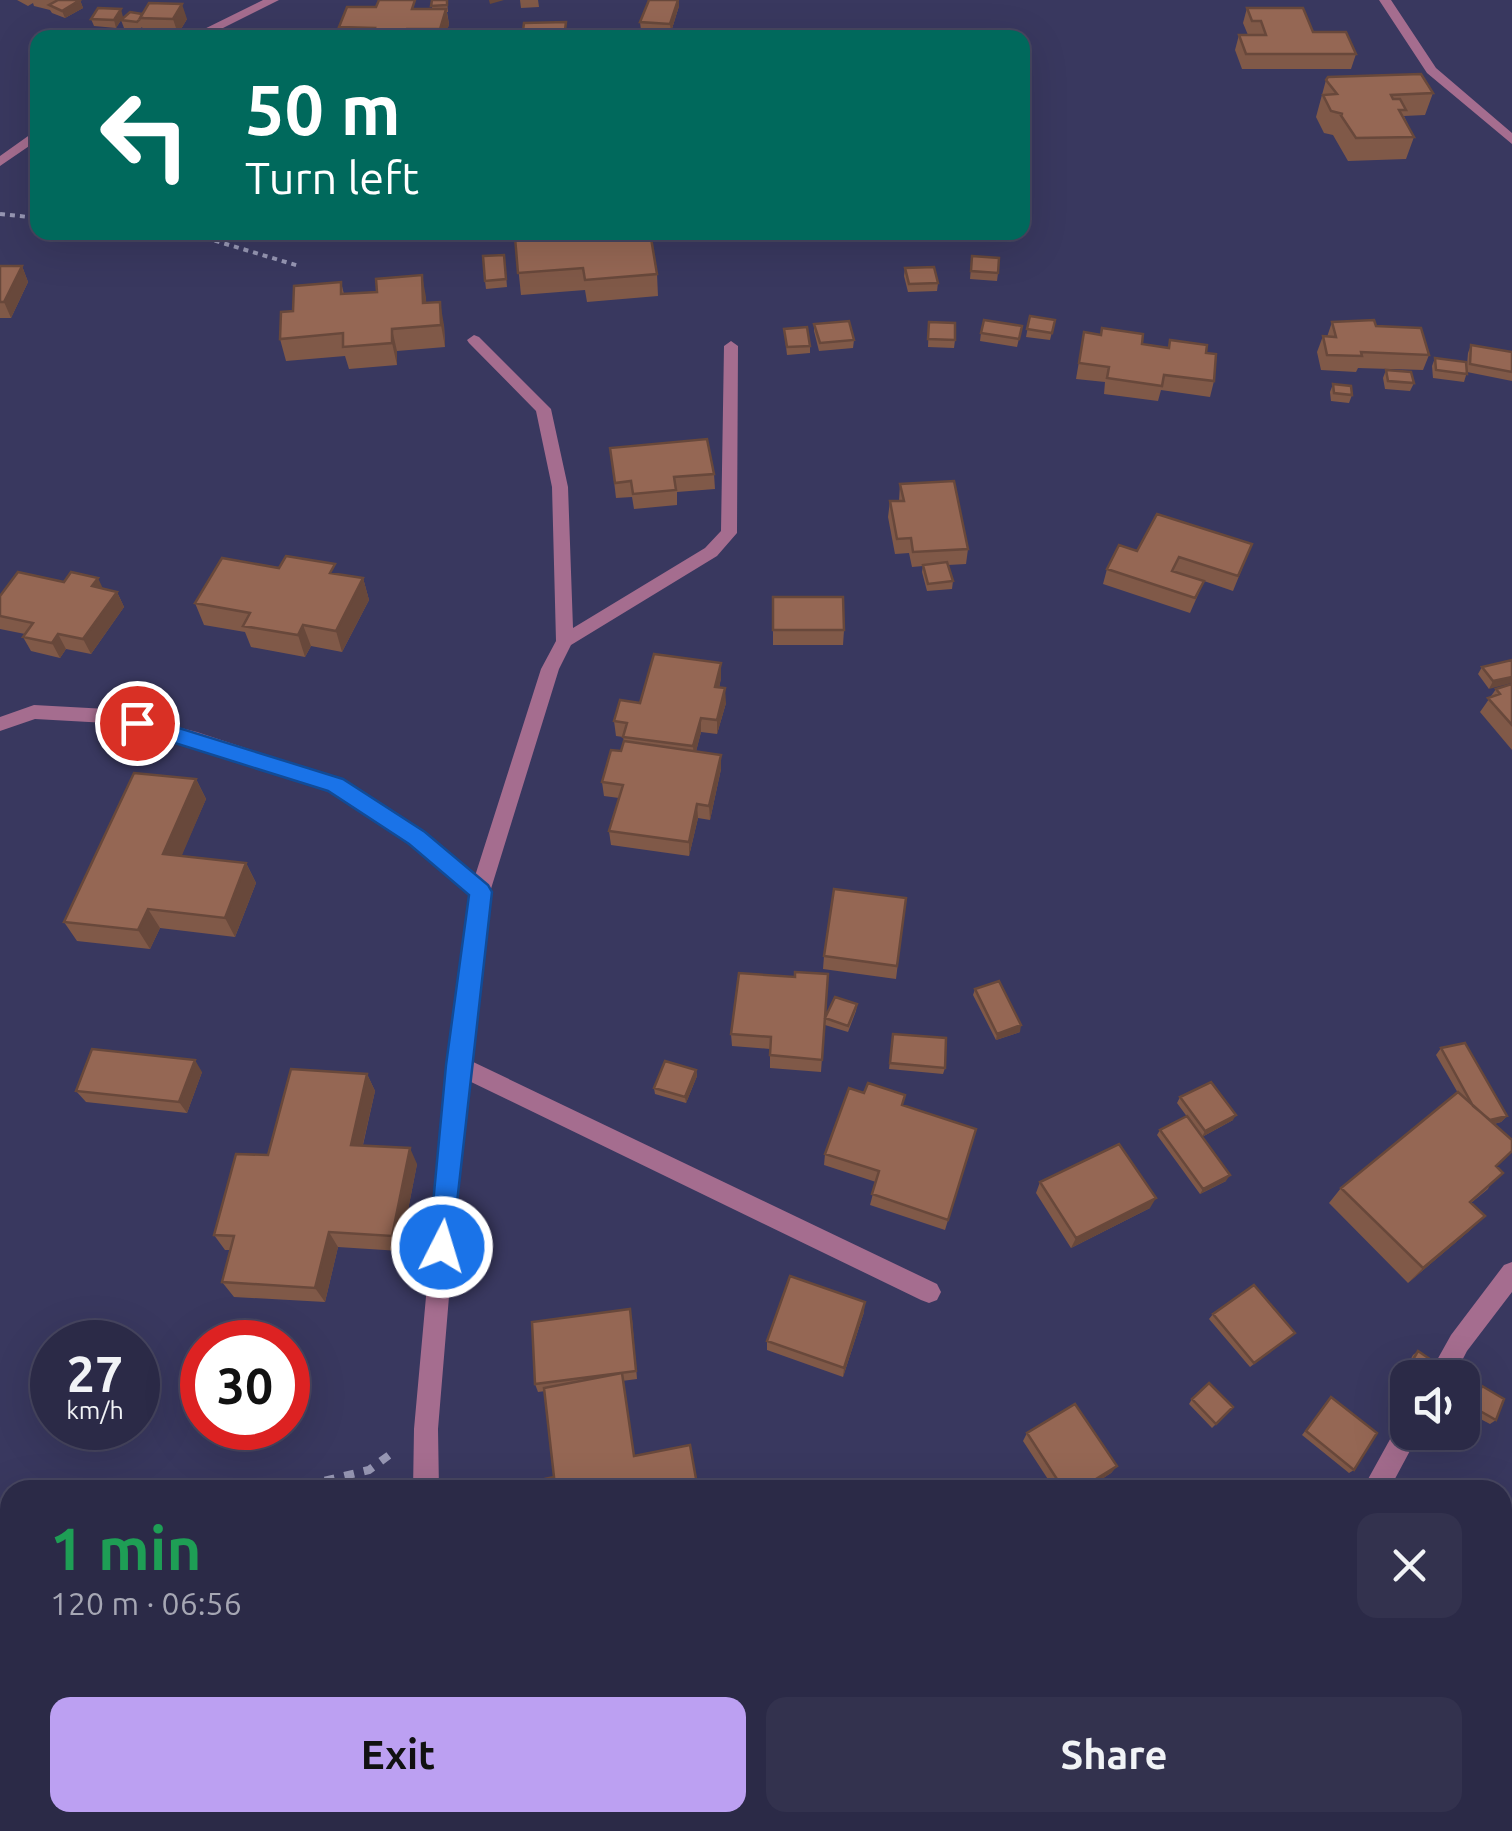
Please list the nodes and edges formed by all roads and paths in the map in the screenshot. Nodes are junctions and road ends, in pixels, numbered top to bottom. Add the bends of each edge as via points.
1 (273, 0) edge
2 (1385, 0) edge
3 (209, 30) edge
4 (30, 139) edge
5 (1512, 140) edge
6 (0, 162) edge
7 (0, 214) edge
8 (30, 217) edge
9 (213, 240) edge
10 (299, 266) dead end
11 (474, 340) dead end
12 (731, 346) dead end
13 (565, 641) junction
14 (0, 724) edge
15 (480, 892) junction
16 (458, 1065) junction
17 (1512, 1273) edge
18 (929, 1292) dead end
19 (1449, 1360) edge
20 (426, 1429) junction
21 (1398, 1450) edge
22 (328, 1480) edge
23 (426, 1480) edge
24 (1381, 1480) edge

1 - 3 street
2 - 5 street via 1431,70
4 - 6 street
7 - 8 path
9 - 10 path
11 - 13 street via 543,408 560,487
12 - 13 street via 729,533 711,552
13 - 15 street via 550,668
14 - 15 street via 34,712 107,716 335,785 417,838
15 - 16 street
16 - 18 street
16 - 20 street
17 - 19 street
20 - 22 path via 369,1470
20 - 23 street
21 - 24 street

